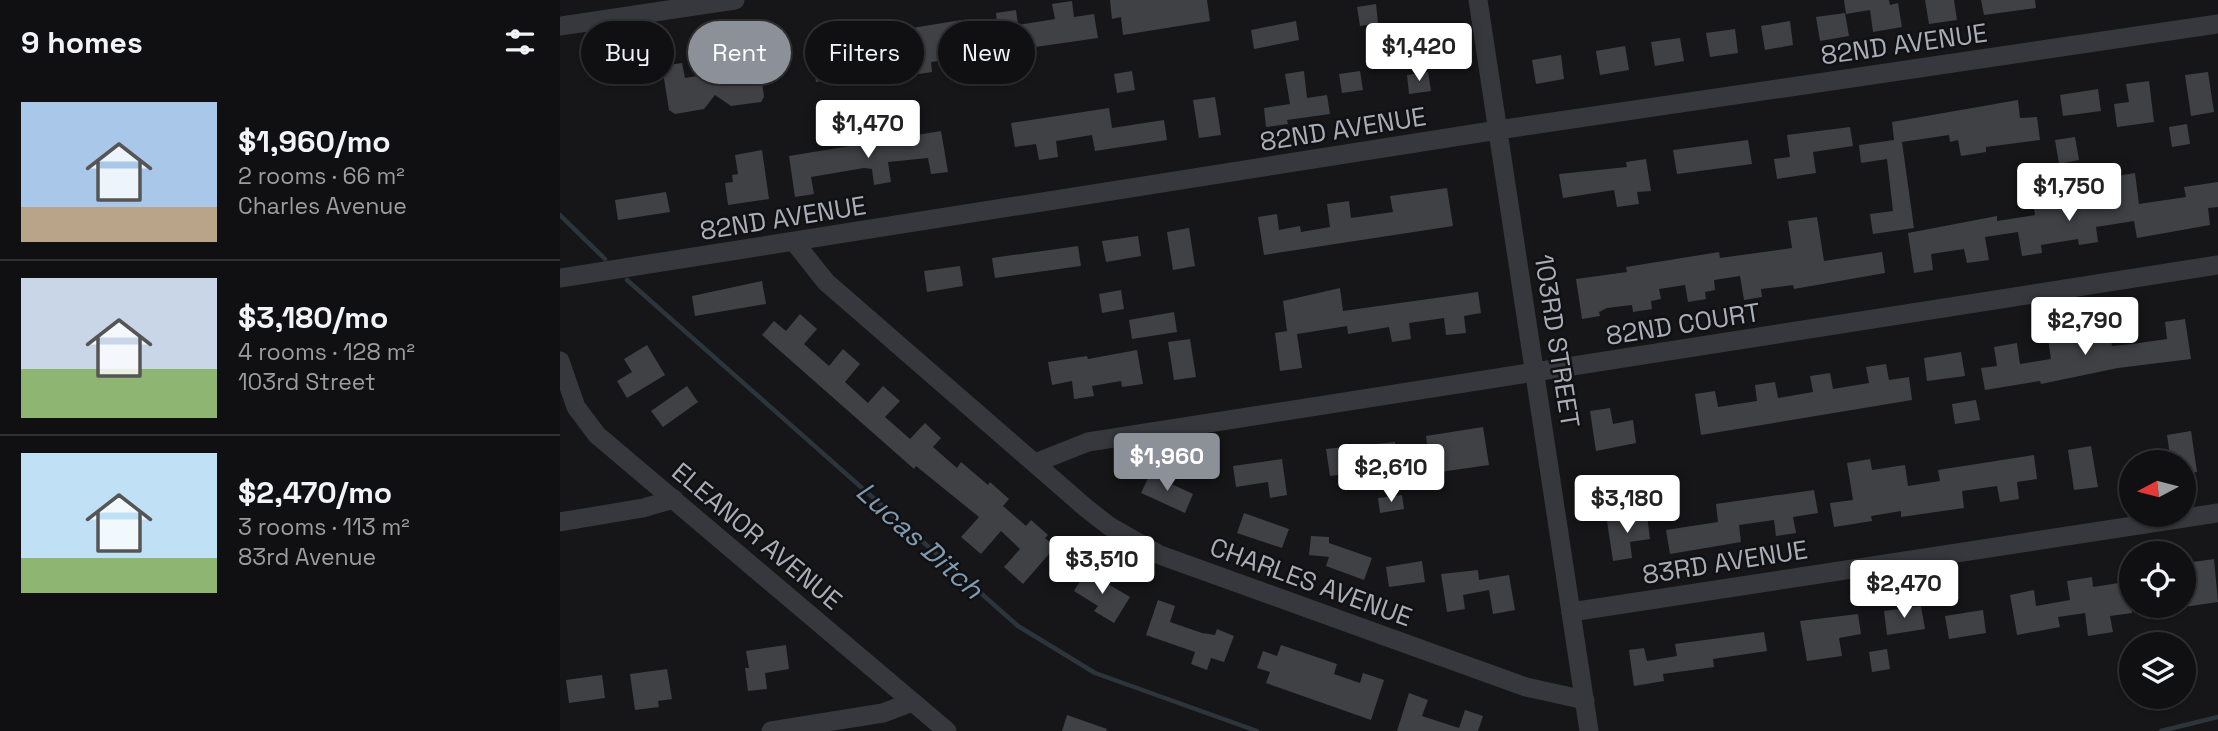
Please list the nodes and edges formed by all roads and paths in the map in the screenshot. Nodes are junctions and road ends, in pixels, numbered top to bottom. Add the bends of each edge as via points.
1 (735, 0) edge
2 (1478, 0) edge
3 (2218, 24) edge
4 (560, 26) edge
5 (1498, 130) junction
6 (796, 243) junction
7 (2218, 265) edge
8 (560, 278) edge
9 (560, 361) edge
10 (1535, 374) junction
11 (1035, 463) junction
12 (674, 499) junction
13 (2218, 513) edge
14 (560, 522) edge
15 (1571, 612) junction
16 (1585, 700) junction
17 (912, 702) junction
18 (771, 731) edge
19 (947, 731) edge
20 (1589, 731) edge

1 - 4 street
2 - 5 street, 103RD STREET
3 - 5 street, 82ND AVENUE
5 - 6 street, 82ND AVENUE
5 - 10 street, 103RD STREET
6 - 8 street, 82ND AVENUE
6 - 11 street, CHARLES AVENUE via 826,282
7 - 10 street, 82ND COURT
9 - 12 street, ELEANOR AVENUE via 576,408 597,435
10 - 11 street, 82ND COURT via 1088,442
10 - 15 street, 103RD STREET
11 - 16 street, CHARLES AVENUE via 1109,526 1160,555 1526,687
12 - 14 street
12 - 17 street, ELEANOR AVENUE
13 - 15 street, 83RD AVENUE
15 - 16 street, 103RD STREET
16 - 20 street, 103RD STREET
17 - 18 street via 883,713
17 - 19 street, ELEANOR AVENUE

